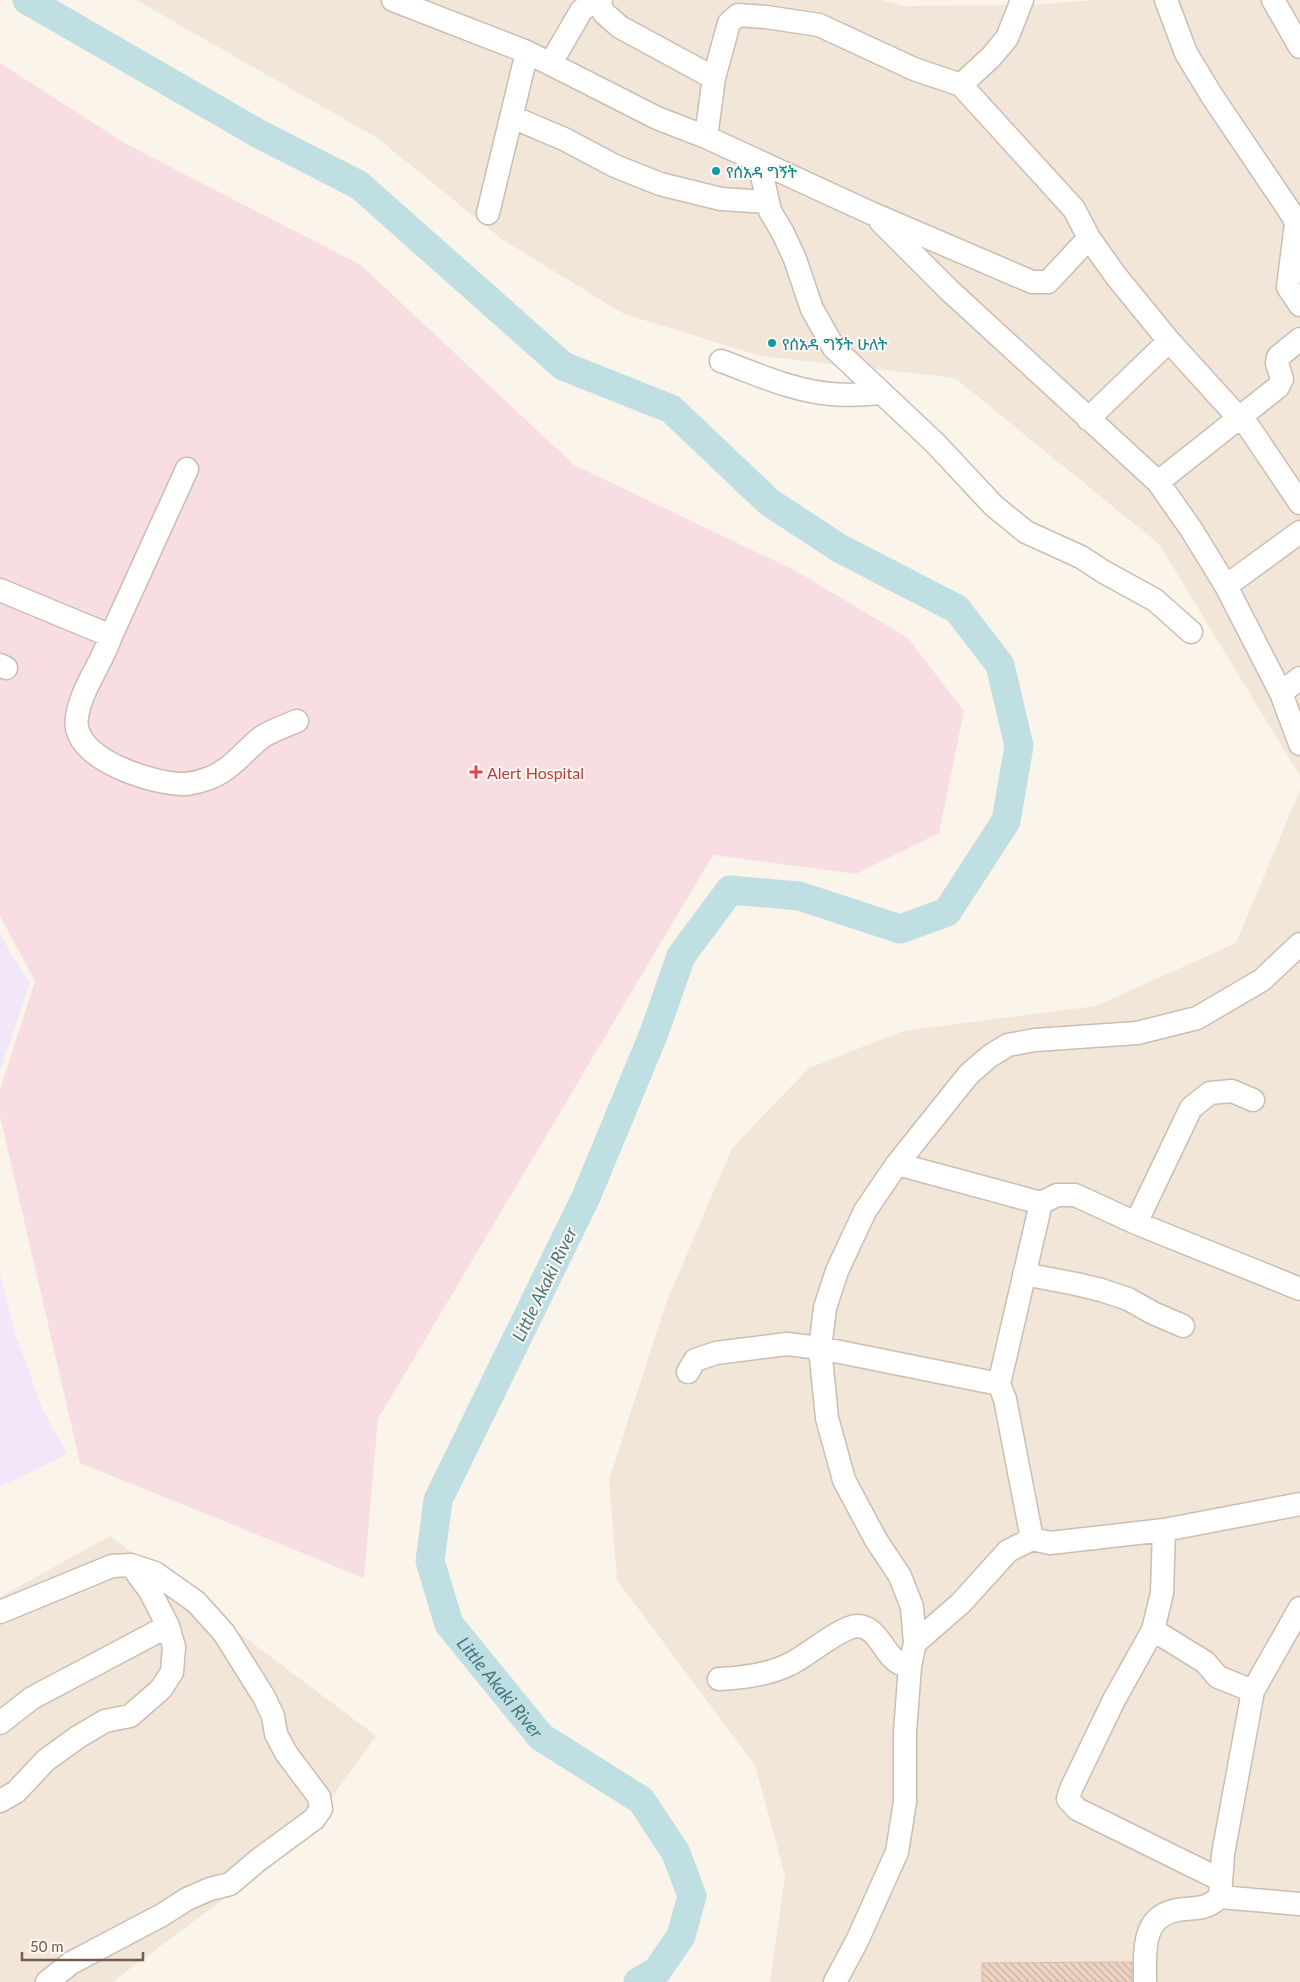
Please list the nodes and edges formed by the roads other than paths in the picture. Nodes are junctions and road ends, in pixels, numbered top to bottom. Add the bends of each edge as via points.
1 (393, 0) edge
2 (1022, 0) edge
3 (1166, 0) edge
4 (1273, 0) edge
5 (600, 2) edge
6 (1300, 47) edge
7 (527, 52) junction
8 (551, 63) junction
9 (714, 78) junction
10 (961, 85) junction
11 (512, 117) junction
12 (706, 138) junction
13 (760, 162) junction
14 (768, 202) junction
15 (871, 212) junction
16 (488, 213) dead end
17 (1089, 238) junction
18 (1300, 305) edge
19 (1300, 339) edge
20 (1169, 341) junction
21 (721, 361) dead end
22 (880, 393) junction
23 (1238, 417) junction
24 (1088, 419) junction
25 (187, 469) dead end
26 (1158, 482) junction
27 (1300, 503) edge
28 (1300, 532) edge
29 (1226, 586) junction
30 (0, 590) edge
31 (1191, 632) dead end
32 (111, 636) junction
33 (1300, 678) edge
34 (1281, 693) junction
35 (297, 721) dead end
36 (1300, 744) edge
37 (1300, 944) edge
38 (1253, 1100) dead end
39 (897, 1164) junction
40 (1042, 1203) junction
41 (1136, 1223) junction
42 (1024, 1274) junction
43 (1300, 1289) edge
44 (1183, 1326) dead end
45 (820, 1348) junction
46 (688, 1372) dead end
47 (999, 1384) junction
48 (1300, 1504) edge
49 (1164, 1530) junction
50 (1032, 1539) junction
51 (131, 1565) junction
52 (1300, 1608) edge
53 (0, 1612) edge
54 (168, 1626) junction
55 (1153, 1630) junction
56 (915, 1643) junction
57 (910, 1666) junction
58 (719, 1679) dead end
59 (1253, 1691) junction
60 (0, 1723) edge
61 (0, 1801) edge
62 (1220, 1888) junction
63 (1300, 1904) edge
64 (47, 1982) edge
65 (836, 1982) edge
66 (1145, 1982) edge

1 - 7 street
2 - 10 street via 1007,38
3 - 18 street via 1186,53 1293,216 1296,224 1288,287
4 - 6 street
5 - 8 street via 580,11
5 - 9 street via 604,13 620,27
7 - 8 street
7 - 11 street
8 - 12 street via 657,118
9 - 10 street via 729,23 738,15 819,25 914,69
9 - 12 street
10 - 17 street via 1074,209
11 - 14 street via 660,184 720,199
11 - 16 street
12 - 13 street
13 - 14 street
13 - 15 street
14 - 22 street via 826,335 834,348
15 - 17 street via 1032,282 1048,282
15 - 24 street via 949,290
17 - 20 street
19 - 23 street via 1278,357 1282,379 1278,387
20 - 23 street
20 - 24 street
21 - 22 street via 787,385 830,394
22 - 31 street via 934,443 994,506 1026,532 1081,556 1155,600
23 - 26 street
23 - 27 street via 1246,423
24 - 26 street
25 - 32 street
26 - 29 street
28 - 29 street
29 - 34 street
30 - 32 street
32 - 35 street via 76,717 77,730 87,746 118,768 187,784 203,780 228,770 263,737
33 - 34 street
34 - 36 street
37 - 39 street via 1262,980 1197,1018 1137,1034 1035,1040 1008,1045 969,1074
38 - 41 street via 1232,1091 1210,1094 1190,1108
39 - 40 street
39 - 45 street via 865,1211 837,1271 825,1308
40 - 41 street via 1057,1195 1075,1195
40 - 42 street
41 - 43 street
42 - 44 street via 1101,1290
42 - 47 street
45 - 46 street via 787,1344 716,1353 695,1360
45 - 47 street
45 - 56 street via 827,1418 844,1480 876,1540 900,1576 912,1608
47 - 50 street via 1005,1399
48 - 49 street
49 - 50 street via 1050,1543
49 - 55 street via 1162,1593
50 - 56 street via 1008,1551 961,1603
51 - 53 street via 112,1566
51 - 54 street via 150,1591
51 - 64 street via 155,1573 196,1602 224,1633 264,1697 273,1716 276,1734 319,1797 321,1808 314,1819 230,1884 187,1899 71,1963
52 - 59 street
54 - 60 street via 32,1698
54 - 61 street via 174,1647 172,1672 161,1689 130,1716 105,1721 78,1737 46,1760 16,1792
55 - 59 street via 1205,1662 1218,1677
55 - 62 street via 1114,1700 1068,1799 1077,1809
56 - 57 street
57 - 58 street via 898,1662 870,1630 856,1626 791,1664 742,1678
57 - 65 street via 905,1732 905,1802 897,1852
59 - 62 street via 1223,1854
62 - 63 street
62 - 66 street via 1212,1904 1162,1914 1154,1922 1145,1945

